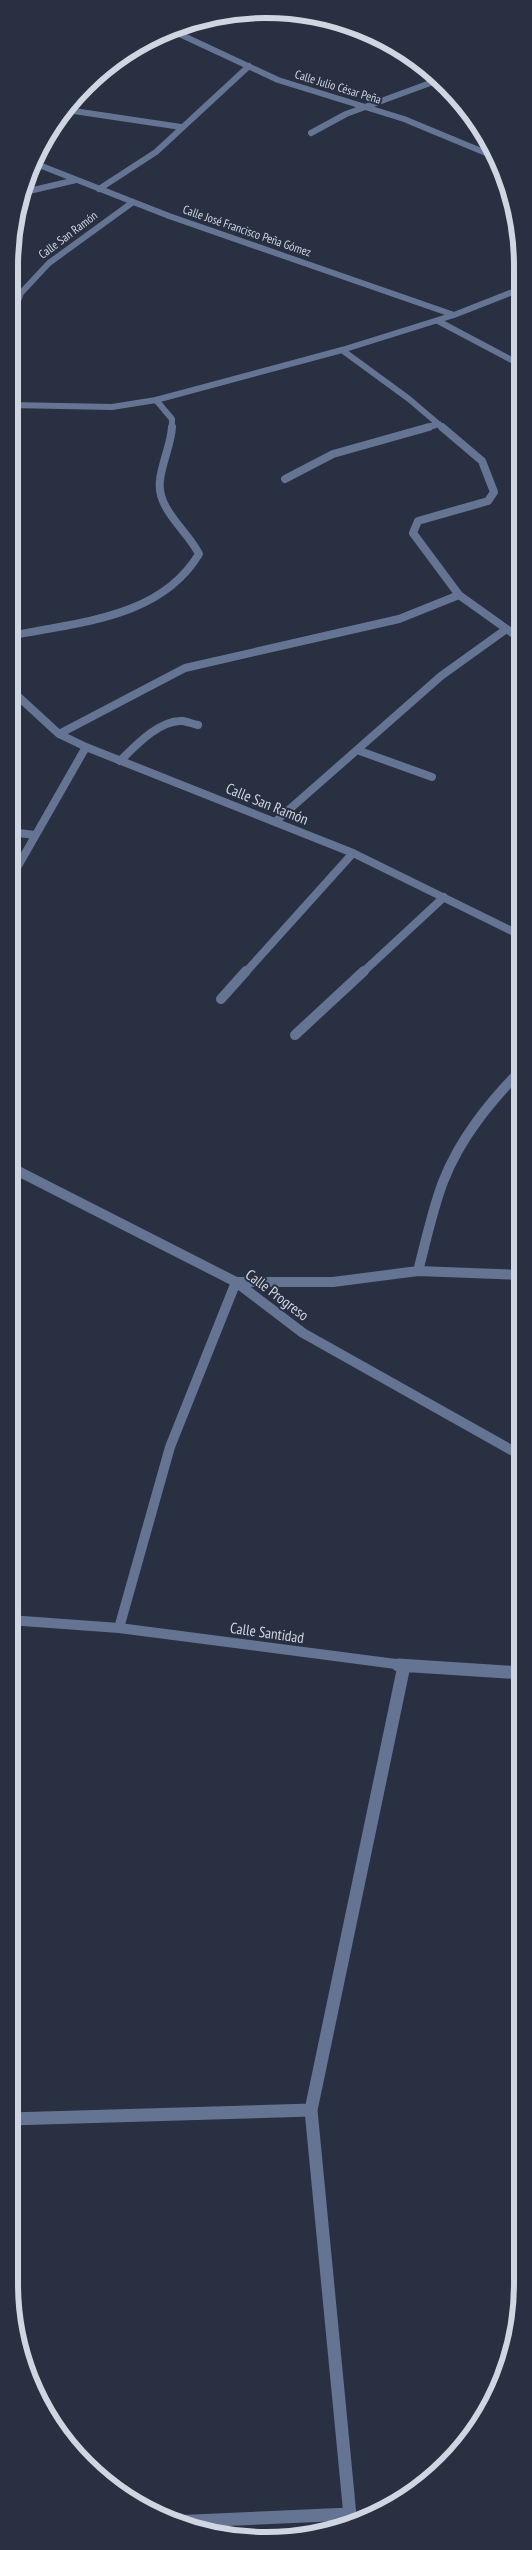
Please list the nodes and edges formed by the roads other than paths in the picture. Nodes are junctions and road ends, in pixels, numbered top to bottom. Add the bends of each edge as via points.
1 (180, 33) edge
2 (249, 66) junction
3 (433, 82) edge
4 (364, 106) junction
5 (72, 111) edge
6 (181, 128) junction
7 (311, 133) dead end
8 (488, 154) edge
9 (38, 166) edge
10 (76, 180) junction
11 (99, 189) junction
12 (29, 191) edge
13 (133, 202) junction
14 (18, 292) edge
15 (514, 292) edge
16 (21, 293) junction
17 (18, 301) edge
18 (454, 315) junction
19 (438, 321) junction
20 (342, 350) junction
21 (514, 361) edge
22 (156, 400) junction
23 (18, 405) edge
24 (439, 424) junction
25 (285, 478) dead end
26 (459, 595) junction
27 (505, 630) junction
28 (18, 634) edge
29 (514, 635) edge
30 (18, 696) edge
31 (198, 725) dead end
32 (60, 734) junction
33 (86, 748) junction
34 (358, 750) junction
35 (120, 760) junction
36 (432, 777) dead end
37 (275, 822) junction
38 (18, 833) edge
39 (35, 835) junction
40 (353, 853) junction
41 (18, 866) edge
42 (444, 897) junction
43 (514, 932) edge
44 (221, 999) dead end
45 (295, 1035) dead end
46 (514, 1077) edge
47 (18, 1171) edge
48 (418, 1271) junction
49 (514, 1275) edge
50 (236, 1282) junction
51 (514, 1452) edge
52 (18, 1621) edge
53 (119, 1628) junction
54 (404, 1666) junction
55 (514, 1673) edge
56 (311, 2110) junction
57 (18, 2118) edge
58 (351, 2517) edge
59 (342, 2520) edge
60 (195, 2522) edge

1 - 2 street, Calle Julio César Peña
2 - 4 street, Calle Julio César Peña via 278,80
2 - 6 street
3 - 4 street
4 - 7 street
4 - 8 street, Calle Julio César Peña
5 - 6 street
6 - 11 street via 129,172
9 - 10 street, Calle José Francisco Peña Gómez
10 - 11 street, Calle José Francisco Peña Gómez
10 - 12 street
11 - 13 street, Calle José Francisco Peña Gómez
13 - 16 street, Calle San Ramón via 49,263
13 - 18 street, Calle José Francisco Peña Gómez
14 - 16 street
15 - 18 street
16 - 17 street, Calle San Ramón
18 - 19 street
19 - 20 street
19 - 21 street
20 - 22 street
20 - 24 street
22 - 23 street via 112,407
22 - 28 street via 172,419 160,492 167,508 194,541 199,554 192,567 174,584 139,607
24 - 25 street via 333,454
24 - 26 street via 482,461 494,492 488,501 418,521 413,533
26 - 27 street
26 - 32 street via 399,619 185,668
27 - 29 street
27 - 34 street via 441,676
30 - 32 street, Calle San Ramón
31 - 35 street via 181,721 171,723 139,742
32 - 33 street, Calle San Ramón
33 - 35 street, Calle San Ramón
33 - 39 street
34 - 36 street
34 - 37 street
35 - 37 street, Calle San Ramón
37 - 40 street, Calle San Ramón
38 - 39 street
39 - 41 street
40 - 42 street, Calle San Ramón
40 - 44 street
42 - 43 street, Calle San Ramón
42 - 45 street
46 - 48 street via 495,1096 444,1181
47 - 50 street, Calle Progreso
48 - 49 street
48 - 50 street via 333,1282
50 - 51 street, Calle Progreso via 303,1333
50 - 53 street via 170,1447
52 - 53 street, Calle Santidad
53 - 54 street, Calle Santidad
54 - 55 street, Calle Santidad
54 - 56 street
56 - 57 street
56 - 58 street
59 - 60 street

